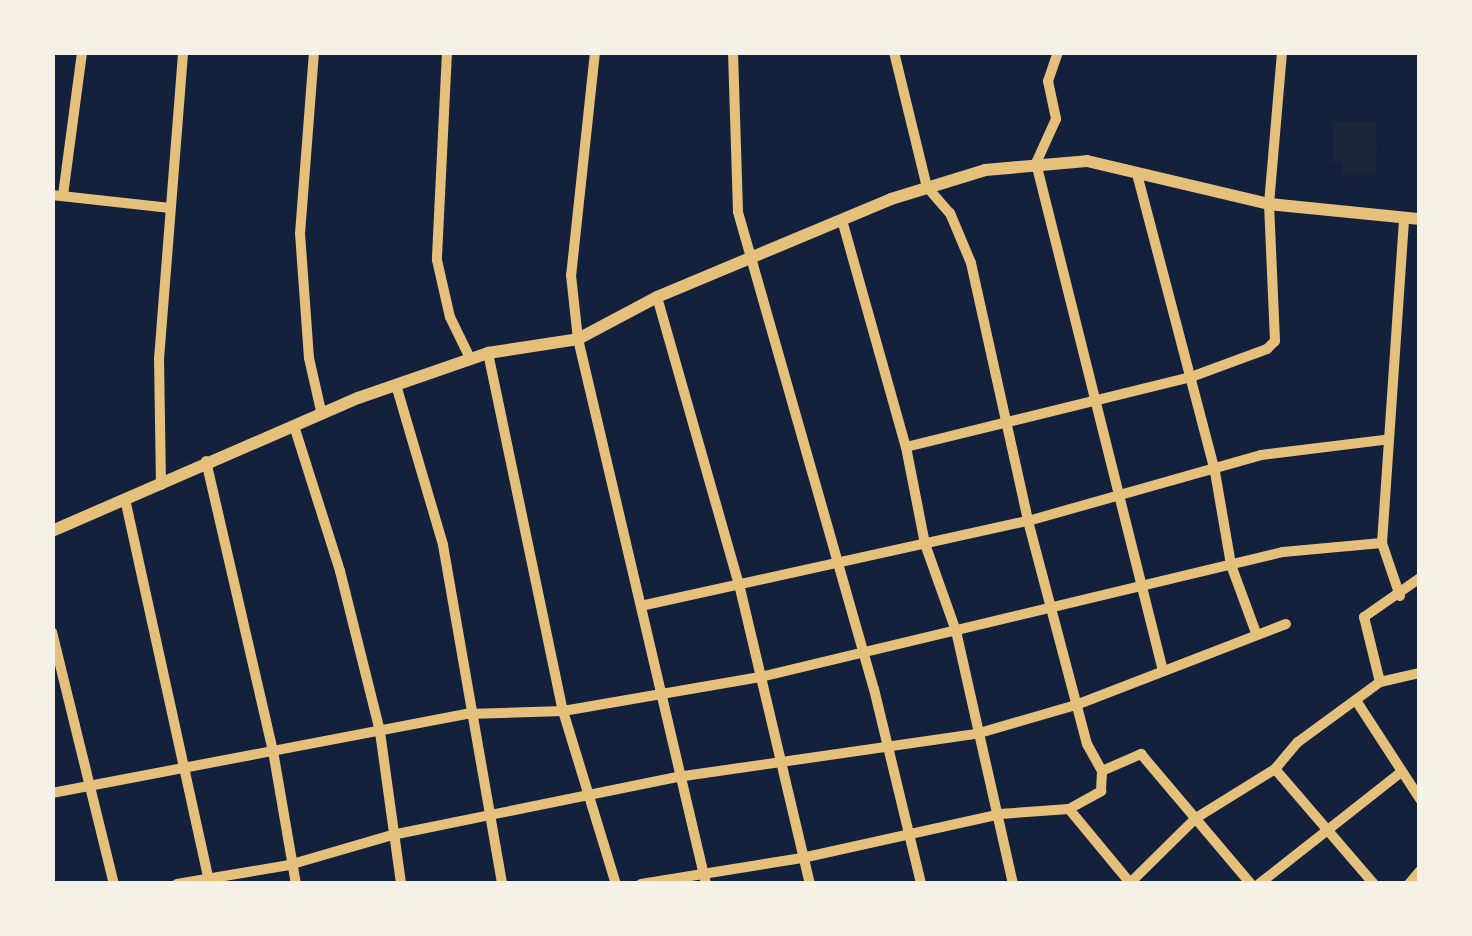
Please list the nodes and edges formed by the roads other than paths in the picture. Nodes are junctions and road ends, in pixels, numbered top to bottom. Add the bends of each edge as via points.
1 (82, 52) edge
2 (184, 52) edge
3 (314, 52) edge
4 (447, 52) edge
5 (595, 52) edge
6 (734, 52) edge
7 (894, 52) edge
8 (1058, 52) edge
9 (1282, 52) edge
10 (1036, 163) junction
11 (1137, 174) junction
12 (927, 186) junction
13 (58, 195) edge
14 (1268, 204) junction
15 (170, 208) junction
16 (1420, 218) edge
17 (1404, 219) junction
18 (842, 220) junction
19 (752, 258) junction
20 (657, 297) junction
21 (578, 339) junction
22 (488, 353) junction
23 (470, 358) junction
24 (1191, 377) junction
25 (396, 385) junction
26 (1099, 400) junction
27 (322, 415) junction
28 (1003, 424) junction
29 (295, 429) junction
30 (1384, 440) junction
31 (906, 446) junction
32 (206, 461) junction
33 (1215, 472) junction
34 (161, 485) junction
35 (1122, 496) junction
36 (125, 499) junction
37 (1028, 520) junction
38 (52, 532) edge
39 (1382, 542) junction
40 (924, 544) junction
41 (838, 560) junction
42 (1231, 565) junction
43 (1420, 578) edge
44 (739, 584) junction
45 (1141, 590) junction
46 (1400, 596) junction
47 (645, 604) junction
48 (1050, 606) junction
49 (1286, 624) dead end
50 (956, 631) junction
51 (52, 632) edge
52 (1256, 633) junction
53 (860, 656) junction
54 (1162, 667) junction
55 (1420, 672) edge
56 (760, 677) junction
57 (1380, 682) junction
58 (660, 690) junction
59 (1358, 702) junction
60 (1076, 706) junction
61 (564, 711) junction
62 (468, 714) junction
63 (380, 732) junction
64 (976, 734) junction
65 (883, 742) junction
66 (273, 751) junction
67 (782, 758) junction
68 (188, 765) junction
69 (1276, 768) junction
70 (1102, 771) junction
71 (1398, 774) junction
72 (677, 777) junction
73 (90, 787) junction
74 (52, 793) edge
75 (1420, 798) edge
76 (588, 800) junction
77 (1069, 810) junction
78 (1000, 814) junction
79 (492, 818) junction
80 (1196, 818) junction
81 (1325, 830) junction
82 (392, 835) junction
83 (907, 837) junction
84 (802, 858) junction
85 (289, 865) junction
86 (702, 871) junction
87 (1420, 871) edge
88 (209, 879) edge
89 (1130, 883) edge
90 (114, 884) edge
91 (177, 884) edge
92 (296, 884) edge
93 (401, 884) edge
94 (502, 884) edge
95 (616, 884) edge
96 (641, 884) edge
97 (706, 884) edge
98 (810, 884) edge
99 (921, 884) edge
100 (1012, 884) edge
101 (1251, 884) edge
102 (1259, 884) edge
103 (1374, 884) edge
104 (1408, 884) edge

1 - 13 street
2 - 15 street
3 - 27 street via 300,232 309,358
4 - 23 street via 437,260 450,317
5 - 21 street via 571,275
6 - 19 street via 738,212
7 - 12 street
8 - 10 street via 1048,81 1056,119
9 - 14 street
10 - 11 street via 1076,160
10 - 12 street
10 - 26 street
11 - 14 street
11 - 24 street
12 - 18 street
12 - 28 street via 950,213 971,263
13 - 15 street
14 - 17 street
14 - 24 street via 1274,340
15 - 34 street via 157,396
16 - 17 street
17 - 30 street
18 - 19 street
18 - 31 street
19 - 20 street
19 - 41 street
20 - 21 street
20 - 44 street
21 - 22 street
21 - 47 street
22 - 23 street
22 - 61 street
23 - 25 street
24 - 26 street
24 - 33 street
25 - 27 street
25 - 62 street via 443,545
26 - 28 street
26 - 35 street
27 - 29 street
28 - 31 street
28 - 37 street
29 - 32 street
29 - 63 street
30 - 33 street via 1261,456
30 - 39 street
31 - 40 street
32 - 34 street
32 - 66 street
33 - 35 street
33 - 42 street
34 - 36 street
35 - 37 street
35 - 45 street
36 - 38 street
36 - 68 street
37 - 40 street
37 - 48 street
39 - 42 street
39 - 46 street
40 - 41 street
40 - 50 street
41 - 44 street
41 - 53 street
42 - 45 street
42 - 52 street
43 - 46 street
44 - 47 street
44 - 56 street
45 - 48 street
45 - 54 street
46 - 57 street via 1364,616
47 - 58 street
48 - 50 street
48 - 60 street
49 - 52 street
50 - 53 street
50 - 64 street
51 - 73 street
52 - 54 street
53 - 56 street
53 - 65 street
54 - 60 street
55 - 57 street
56 - 58 street
56 - 67 street
57 - 59 street
58 - 61 street
58 - 72 street
59 - 69 street via 1298,742
59 - 71 street
60 - 64 street
60 - 70 street
61 - 62 street
61 - 76 street
62 - 63 street
62 - 79 street
63 - 66 street
63 - 82 street
64 - 65 street
64 - 78 street
65 - 67 street
65 - 83 street
66 - 68 street
66 - 85 street
67 - 72 street
67 - 84 street
68 - 73 street
68 - 88 street
69 - 80 street
69 - 81 street
70 - 77 street via 1101,791
70 - 80 street via 1141,754
71 - 75 street
71 - 81 street
72 - 76 street
72 - 86 street
73 - 74 street
73 - 90 street
76 - 79 street
76 - 95 street
77 - 78 street
77 - 89 street
78 - 83 street
78 - 100 street
79 - 82 street
79 - 94 street
80 - 89 street
80 - 101 street
81 - 102 street
81 - 103 street
82 - 85 street
82 - 93 street
83 - 84 street
83 - 99 street
84 - 86 street
84 - 98 street
85 - 88 street
85 - 92 street
86 - 96 street
86 - 97 street
87 - 104 street
88 - 91 street

